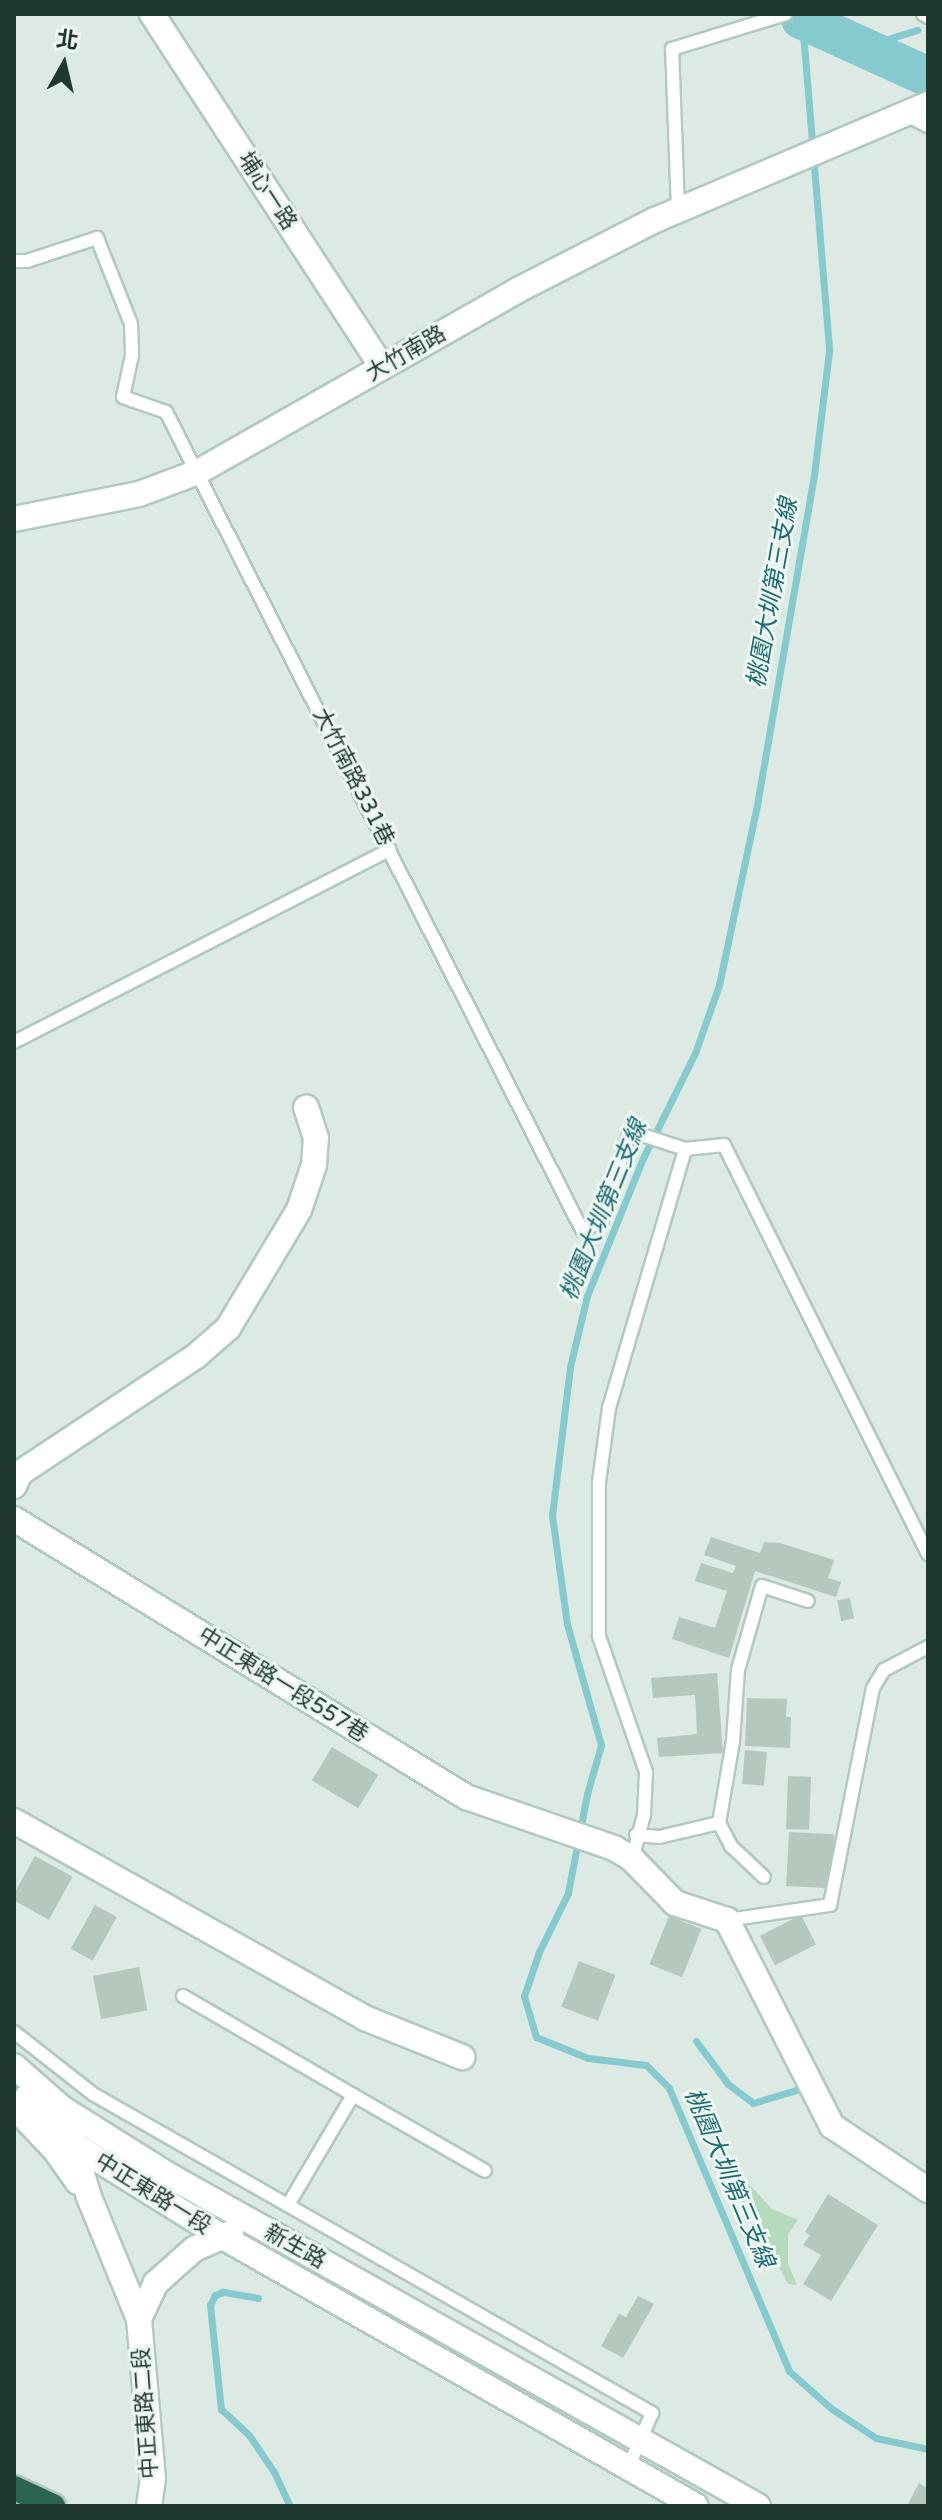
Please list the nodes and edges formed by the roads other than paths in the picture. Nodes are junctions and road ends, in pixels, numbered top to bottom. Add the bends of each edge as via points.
1 (152, 14) edge
2 (786, 14) edge
3 (923, 14) edge
4 (928, 17) edge
5 (918, 113) edge
6 (678, 210) junction
7 (14, 261) edge
8 (382, 367) junction
9 (198, 472) junction
10 (14, 519) edge
11 (390, 850) junction
12 (14, 1042) edge
13 (306, 1108) dead end
14 (685, 1149) junction
15 (14, 1486) edge
16 (14, 1519) edge
17 (928, 1554) edge
18 (808, 1601) dead end
19 (928, 1647) edge
20 (14, 1821) edge
21 (719, 1823) junction
22 (636, 1835) junction
23 (623, 1854) junction
24 (764, 1877) dead end
25 (727, 1920) junction
26 (183, 1996) dead end
27 (14, 2032) edge
28 (462, 2057) dead end
29 (14, 2066) edge
30 (14, 2084) edge
31 (353, 2095) junction
32 (63, 2109) junction
33 (16, 2113) edge
34 (73, 2144) junction
35 (485, 2171) dead end
36 (928, 2190) edge
37 (89, 2197) junction
38 (288, 2205) junction
39 (256, 2225) junction
40 (221, 2236) junction
41 (139, 2319) junction
42 (642, 2442) junction
43 (628, 2468) junction
44 (14, 2488) edge
45 (691, 2504) edge
46 (53, 2506) edge
47 (149, 2506) edge
48 (758, 2506) edge

1 - 8 street, 埔心一路
2 - 6 lane via 672,49
3 - 4 lane
5 - 6 street, 大竹南路
6 - 8 street, 大竹南路 via 516,291
7 - 9 lane, 大竹南路331巷 via 97,238 131,324 132,355 123,397 166,412
8 - 9 street, 大竹南路
9 - 10 street, 大竹南路 via 139,494
9 - 11 lane, 大竹南路331巷
11 - 12 lane
11 - 14 lane, 大竹南路331巷 via 582,1230 601,1222 630,1131
13 - 15 street via 316,1138 314,1165 299,1210 228,1328 196,1356 20,1473
14 - 17 lane via 724,1145
14 - 22 lane via 609,1408 599,1482 599,1636 646,1772 644,1815
16 - 23 street, 中正東路一段557巷 via 466,1797
18 - 21 lane via 762,1586 738,1670
19 - 25 lane via 884,1670 873,1688 830,1905
20 - 28 street via 365,2018
21 - 22 lane via 659,1837
21 - 24 lane via 731,1846
22 - 23 lane
23 - 25 street via 675,1903
25 - 36 street via 832,2126
26 - 31 lane
27 - 38 lane via 93,2094
29 - 32 street, 中正東路一段
30 - 34 street, 中正東路一段
31 - 35 lane
31 - 38 lane
32 - 34 street, 中正東路一段
32 - 39 street, 中正東路一段
33 - 37 street, 中正東路一段 via 56,2151
34 - 37 street, 中正東路一段
34 - 40 street, 中正東路一段
37 - 41 street, 中正東路一段
38 - 42 lane via 652,2413
39 - 40 street, 新生路
39 - 42 street, 新生路
40 - 41 street, 中正東路一段 via 194,2249 156,2283
40 - 43 street, 新生路
41 - 47 street, 中正東路二段 via 153,2478
42 - 43 lane
42 - 48 street, 新生路
43 - 45 street, 新生路
44 - 46 highway

